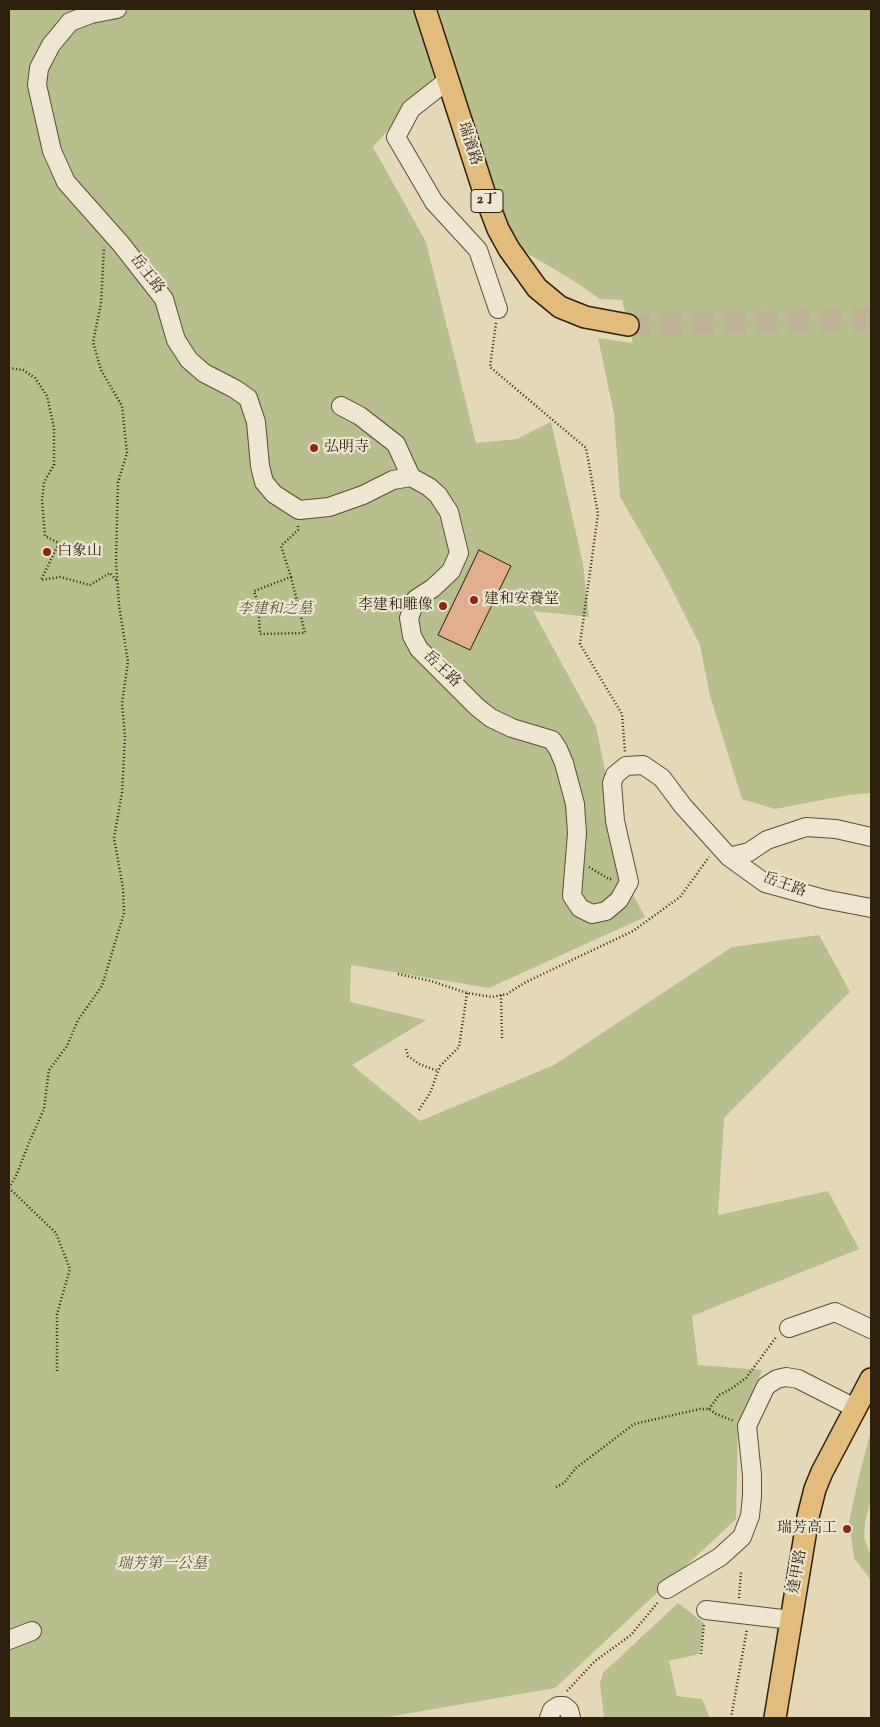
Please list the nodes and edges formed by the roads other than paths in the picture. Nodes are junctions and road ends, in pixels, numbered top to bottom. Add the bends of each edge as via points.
1 (117, 9) edge
2 (425, 9) edge
3 (448, 80) junction
4 (498, 309) road end
5 (628, 325) tunnel mouth
6 (340, 406) dead end
7 (411, 477) junction
8 (871, 837) edge
9 (724, 852) junction
10 (871, 908) edge
11 (789, 1328) road end
12 (871, 1329) edge
13 (871, 1379) edge
14 (855, 1408) junction
15 (667, 1590) road end
16 (706, 1610) road end
17 (791, 1620) junction
18 (32, 1631) dead end
19 (9, 1640) edge
20 (554, 1712) edge
21 (571, 1718) edge
22 (775, 1718) edge

1 - 7 street, 岳王路 via 70,22 51,45 39,68 37,85 52,151 66,182 164,299 176,340 189,360 204,373 248,398 256,422 264,482 274,494 298,510 328,507 393,480
2 - 3 main road, 瑞濱路 / 2丁
3 - 4 street via 411,109 396,137 434,202 478,250
3 - 5 main road, 瑞濱路 / 2丁 via 498,229 523,270 537,288 560,307 585,317
6 - 7 street via 360,416 396,444
7 - 9 street, 岳王路 via 438,495 449,512 459,552 451,570 416,599 409,618 412,636 419,649 491,718 552,740 558,749 575,804 577,833 572,896 580,908 592,914 606,911 619,900 629,882 615,821 612,782 626,766 643,765 662,778
8 - 9 street via 836,829 806,827 767,840 749,852
9 - 10 street, 岳王路 via 765,883
11 - 12 street via 835,1312
13 - 14 main road, 逢甲路
14 - 15 street via 798,1379 777,1379 766,1386 748,1426 752,1496 750,1516 742,1536 720,1557
14 - 17 main road, 逢甲路 via 816,1489 808,1517
16 - 17 street
17 - 22 main road, 逢甲路
18 - 19 street
20 - 21 street via 564,1706

